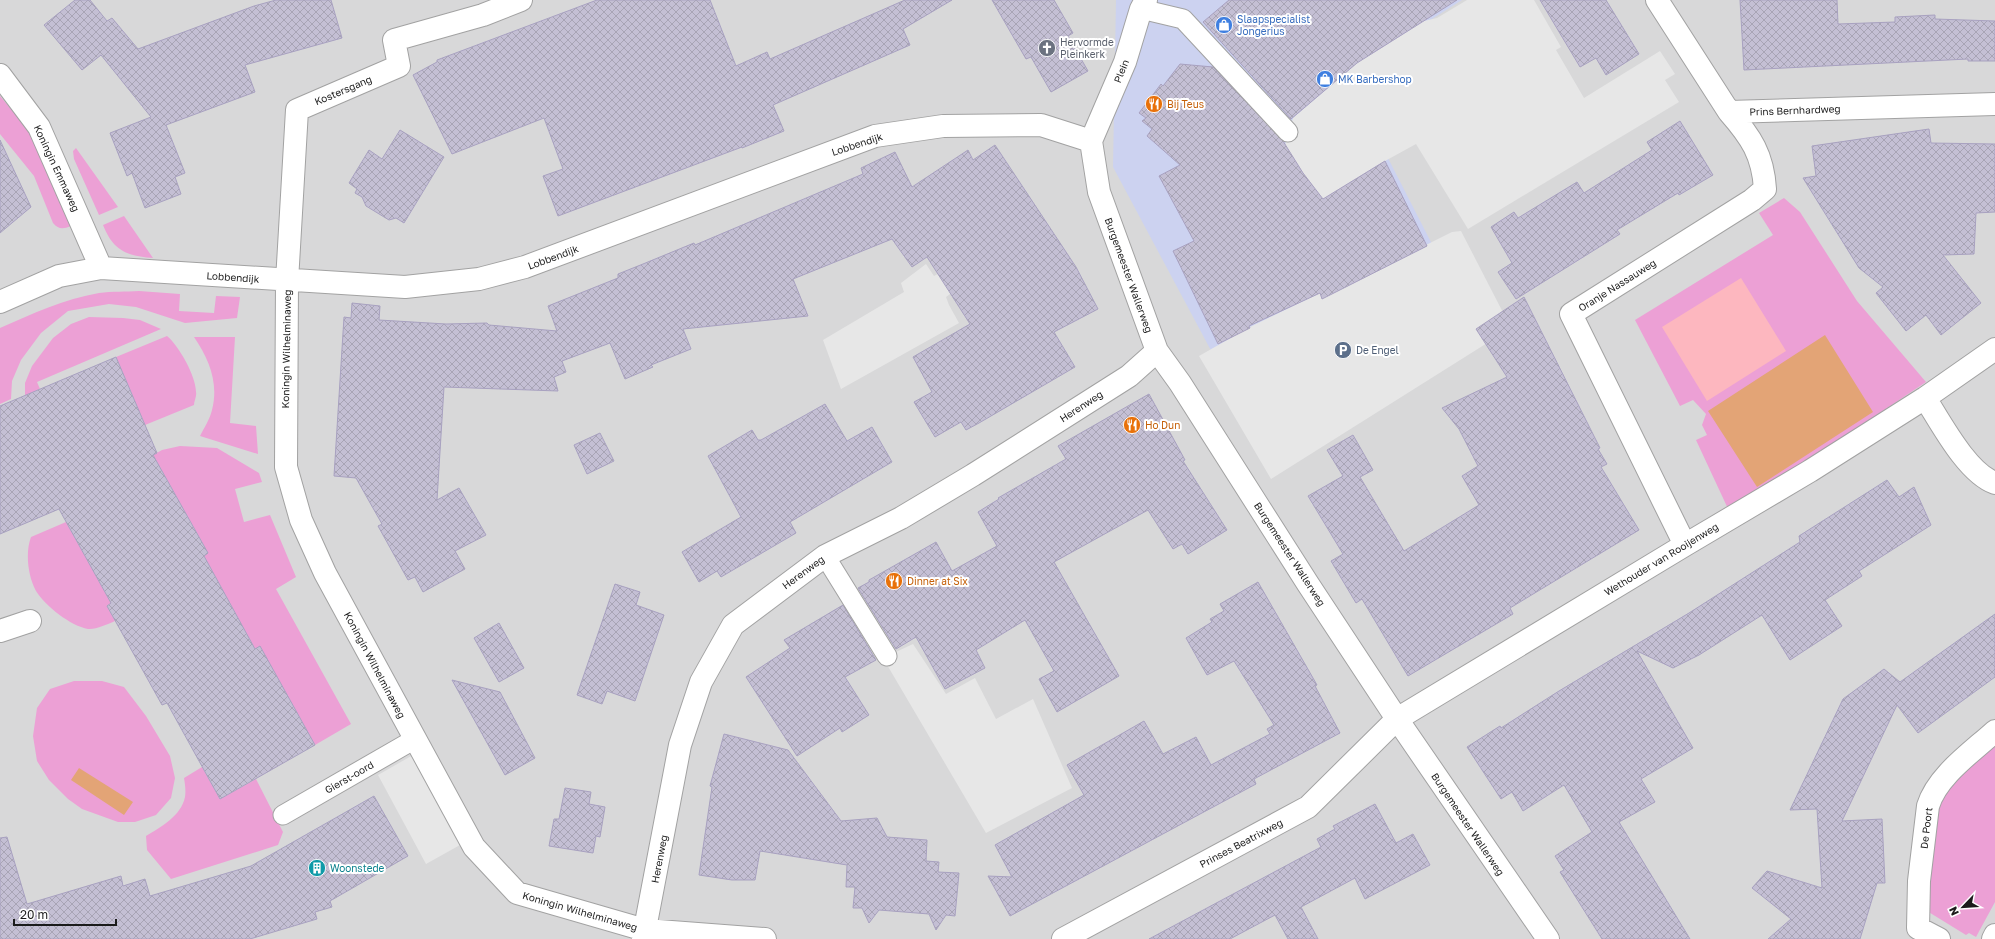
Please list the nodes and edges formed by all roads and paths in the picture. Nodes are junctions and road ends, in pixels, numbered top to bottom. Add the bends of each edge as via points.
1 (521, 0) edge
2 (1657, 0) edge
3 (1144, 5) edge
4 (0, 74) edge
5 (1995, 104) edge
6 (1729, 112) junction
7 (1288, 132) dead end
8 (1092, 141) junction
9 (101, 268) junction
10 (287, 281) junction
11 (0, 302) edge
12 (1995, 349) edge
13 (1157, 351) junction
14 (1925, 398) junction
15 (1995, 483) edge
16 (1685, 545) junction
17 (825, 556) junction
18 (30, 621) dead end
19 (0, 631) edge
20 (887, 656) dead end
21 (1397, 719) junction
22 (1995, 731) edge
23 (415, 739) junction
24 (282, 815) dead end
25 (644, 935) edge
26 (1995, 935) edge
27 (765, 939) edge
28 (1063, 939) edge
29 (1548, 939) edge
30 (1939, 939) edge
31 (1993, 939) edge

1 - 10 street, Kostersgang via 483,15 394,40 399,66 297,110
2 - 6 street
3 - 7 lane via 1183,19
3 - 8 street, Plein via 1125,62
4 - 9 street, Koningin Emmaweg via 39,127
5 - 6 street, Prins Bernhardweg
6 - 16 street, Oranje Nassauweg via 1754,145 1764,171 1765,189 1752,200 1571,314
8 - 10 street, Lobbendijk via 1041,125 943,126 875,136 525,267 486,277 405,287
8 - 13 street, Burgemeester Wallerweg via 1099,192
9 - 10 street, Lobbendijk
9 - 11 street, Lobbendijk via 59,276
10 - 23 street, Koningin Wilhelminaweg via 285,421 288,475 301,520 325,573
12 - 14 street, Wethouder van Rooijenweg
13 - 17 street, Herenweg via 1129,376 973,475 901,518
13 - 21 street, Burgemeester Wallerweg
14 - 15 street via 1970,467
14 - 16 street, Wethouder van Rooijenweg via 1810,471
16 - 21 street, Wethouder van Rooijenweg
17 - 20 lane
17 - 25 street, Herenweg via 733,625 700,682 680,745
18 - 19 street
21 - 28 street, Prinses Beatrixweg via 1308,807
21 - 29 street, Burgemeester Wallerweg
22 - 30 street, De Poort via 1939,783 1931,795 1928,806 1919,881 1918,928
23 - 24 lane, Gierst-oord
23 - 25 street, Koningin Wilhelminaweg via 474,847 517,894
25 - 27 street
26 - 31 street

